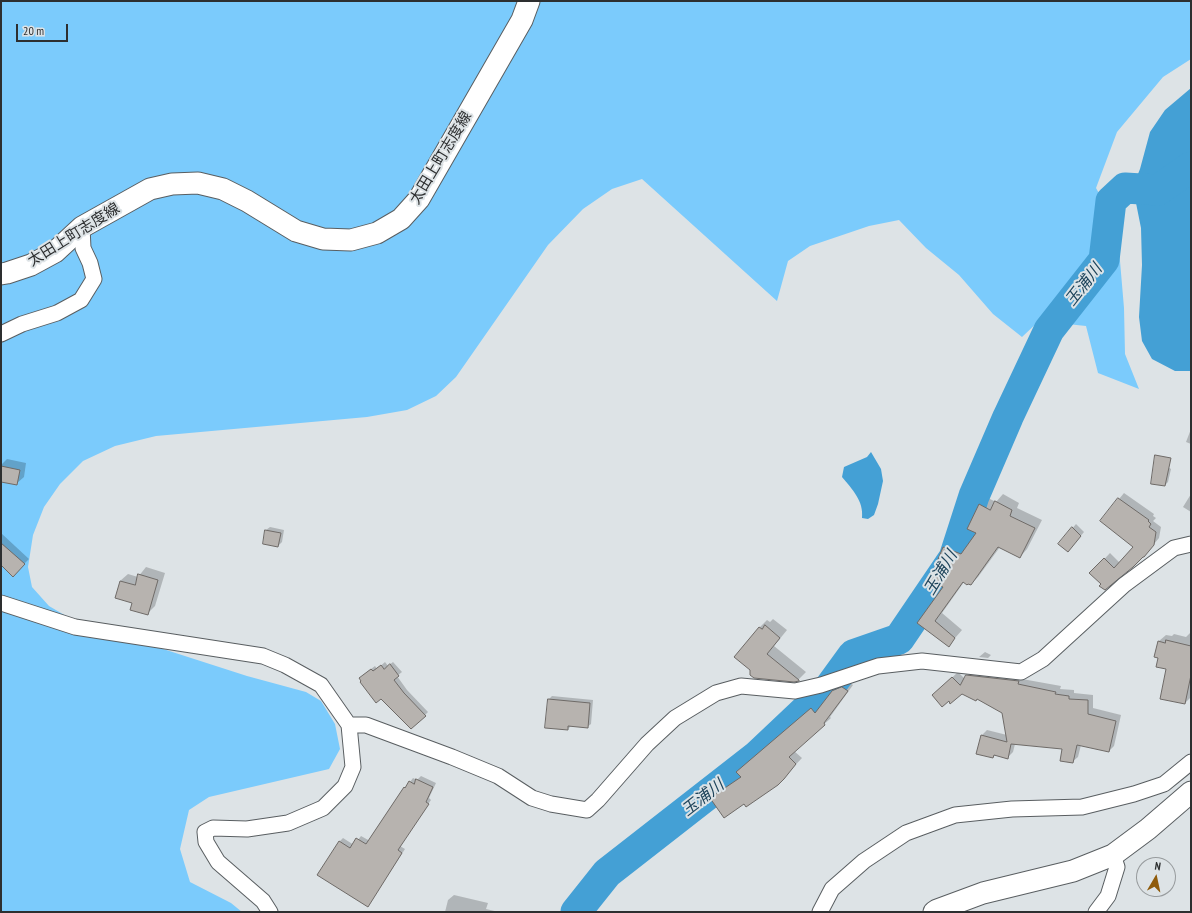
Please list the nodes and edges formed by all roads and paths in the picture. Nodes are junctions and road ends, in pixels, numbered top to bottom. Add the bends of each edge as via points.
1 (529, 1) edge
2 (82, 227) junction
3 (1, 274) edge
4 (1, 334) edge
5 (1191, 544) edge
6 (1, 603) edge
7 (349, 724) junction
8 (1191, 762) edge
9 (1191, 792) edge
10 (1113, 855) junction
11 (270, 912) edge
12 (820, 912) edge
13 (934, 912) edge
14 (1096, 912) edge

1 - 2 main road, 太田上町志度線 via 522,20 419,199 401,219 377,233 351,240 323,239 296,231 248,201 223,189 198,183 172,184 150,190
2 - 3 main road, 太田上町志度線 via 55,252 32,265
2 - 4 street via 83,248 94,279 81,300 57,314 22,324
5 - 7 street via 1174,548 1124,585 1042,659 1020,672 922,662 878,666 795,691 742,686 716,693 675,718 647,744 587,810 532,798 498,776 452,757 366,725
6 - 7 street via 75,627 263,656 285,664 321,685
7 - 11 street via 353,768 345,786 323,808 288,823 247,829 213,828 205,832 206,842 218,862 263,901
8 - 12 street via 1164,784 1127,796 1082,807 1012,809 955,815 906,833 864,861 832,889
9 - 10 main road
10 - 13 main road via 1073,871 983,893
10 - 14 street via 1117,867 1108,896

